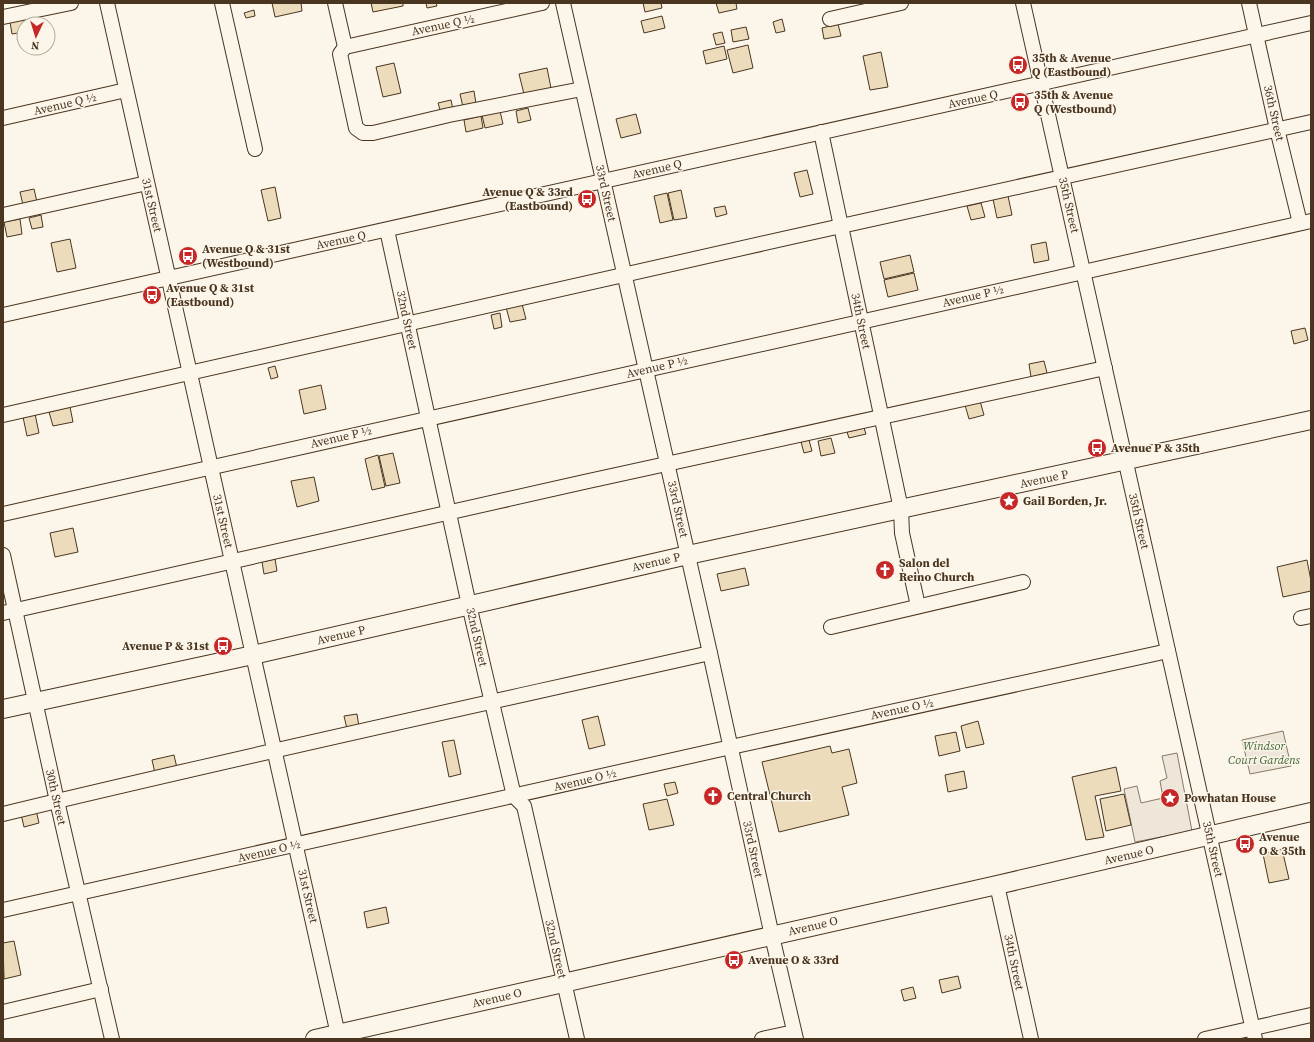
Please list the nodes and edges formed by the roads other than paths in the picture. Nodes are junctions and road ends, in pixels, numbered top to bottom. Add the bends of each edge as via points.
1 (71, 3) edge
2 (107, 3) edge
3 (222, 3) edge
4 (335, 3) edge
5 (542, 3) edge
6 (563, 3) edge
7 (901, 3) edge
8 (1023, 3) edge
9 (1249, 3) edge
10 (3, 17) edge
11 (830, 19) dead end
12 (1311, 23) edge
13 (1256, 35) junction
14 (345, 47) junction
15 (1041, 84) junction
16 (582, 89) junction
17 (126, 90) junction
18 (3, 118) edge
19 (1311, 122) edge
20 (1277, 129) junction
21 (821, 132) junction
22 (254, 149) dead end
23 (1062, 176) junction
24 (603, 181) junction
25 (147, 183) junction
26 (3, 215) edge
27 (1306, 222) edge
28 (841, 226) junction
29 (387, 230) junction
30 (1083, 271) junction
31 (624, 274) junction
32 (169, 278) junction
33 (3, 315) edge
34 (862, 321) junction
35 (408, 324) junction
36 (1105, 368) junction
37 (646, 369) junction
38 (190, 373) junction
39 (3, 415) edge
40 (882, 416) junction
41 (428, 418) junction
42 (1311, 420) edge
43 (1126, 461) junction
44 (668, 463) junction
45 (211, 467) junction
46 (901, 510) junction
47 (449, 512) junction
48 (3, 514) edge
49 (3, 555) edge
50 (688, 555) junction
51 (232, 561) junction
52 (1023, 582) dead end
53 (469, 605) junction
54 (918, 606) junction
55 (9, 612) edge
56 (831, 627) dead end
57 (1168, 651) junction
58 (710, 653) junction
59 (253, 655) junction
60 (35, 702) junction
61 (492, 702) junction
62 (3, 709) edge
63 (731, 747) junction
64 (275, 750) junction
65 (514, 796) junction
66 (57, 800) junction
67 (1311, 812) edge
68 (3, 814) edge
69 (1210, 836) junction
70 (296, 845) junction
71 (997, 885) junction
72 (78, 894) junction
73 (3, 910) edge
74 (772, 936) junction
75 (564, 983) junction
76 (101, 989) junction
77 (3, 1012) edge
78 (1311, 1016) edge
79 (1254, 1034) edge
80 (795, 1035) edge
81 (339, 1036) edge
82 (112, 1039) edge
83 (315, 1039) edge
84 (576, 1039) edge
85 (762, 1039) edge
86 (1031, 1039) edge
87 (1205, 1039) edge

1 - 10 street
2 - 17 street, 31st Street
3 - 22 street
4 - 14 street
5 - 14 street, Avenue Q ½
6 - 16 street, 33rd Street
7 - 11 street
8 - 15 street, 35th Street
9 - 13 street, 36th Street
12 - 13 street, Avenue Q
13 - 15 street, Avenue Q
13 - 20 street, 36th Street
14 - 16 street via 340,54 356,128 363,133
15 - 21 street, Avenue Q
15 - 23 street, 35th Street
16 - 24 street, 33rd Street
17 - 18 street, Avenue Q ½
17 - 25 street, 31st Street
19 - 20 street
20 - 23 street
20 - 27 street, 36th Street
21 - 24 street, Avenue Q
21 - 28 street, 34th Street
23 - 28 street
23 - 30 street, 35th Street
24 - 29 street, Avenue Q
24 - 31 street, 33rd Street
25 - 26 street
25 - 32 street, 31st Street
27 - 30 street, Avenue P ½
28 - 31 street
28 - 34 street, 34th Street
29 - 32 street, Avenue Q
29 - 35 street, 32nd Street
30 - 34 street, Avenue P ½
30 - 36 street, 35th Street
31 - 35 street
31 - 37 street, 33rd Street
32 - 33 street, Avenue Q
32 - 38 street, 31st Street
34 - 37 street, Avenue P ½
34 - 40 street, 34th Street
35 - 38 street
35 - 41 street, 32nd Street
36 - 40 street
36 - 43 street, 35th Street
37 - 41 street, Avenue P ½
37 - 44 street, 33rd Street
38 - 39 street
38 - 45 street, 31st Street
40 - 44 street
40 - 46 street, 34th Street
41 - 45 street, Avenue P ½
41 - 47 street, 32nd Street
42 - 43 main road, Avenue P
43 - 46 main road, Avenue P
43 - 57 street, 35th Street
44 - 47 street
44 - 50 street, 33rd Street
45 - 48 street, Avenue P ½
45 - 51 street, 31st Street
46 - 50 main road, Avenue P
46 - 54 street, 34th Street via 902,533
47 - 51 street
47 - 53 street, 32nd Street
49 - 55 street, 30th Street
50 - 53 main road, Avenue P
50 - 58 street, 33rd Street
51 - 55 street
51 - 59 street, 31st Street
52 - 54 street
53 - 59 main road, Avenue P
53 - 61 street, 32nd Street
54 - 56 street
55 - 60 street, 30th Street
57 - 63 street, Avenue O ½
57 - 69 street, 35th Street
58 - 61 street
58 - 63 street, 33rd Street
59 - 60 main road, Avenue P
59 - 64 street, 31st Street
60 - 62 main road, Avenue P
60 - 66 street, 30th Street
61 - 64 street
61 - 65 street, 32nd Street
63 - 65 street, Avenue O ½
63 - 74 street, 33rd Street
64 - 66 street
64 - 70 street, 31st Street
65 - 70 street, Avenue O ½
65 - 75 street, 32nd Street via 524,806
66 - 68 street
66 - 72 street, 30th Street
67 - 69 main road, Avenue O
69 - 71 main road, Avenue O
69 - 79 street, 35th Street
70 - 72 street, Avenue O ½
70 - 81 street, 31st Street
71 - 74 main road, Avenue O
71 - 86 street, 34th Street
72 - 73 street, Avenue O ½
72 - 76 street, 30th Street
74 - 75 main road, Avenue O
74 - 80 street, 33rd Street
75 - 81 main road, Avenue O
75 - 84 street, 32nd Street
76 - 77 street
76 - 82 street, 30th Street
78 - 79 street
79 - 87 street
80 - 85 street
81 - 83 main road, Avenue O

